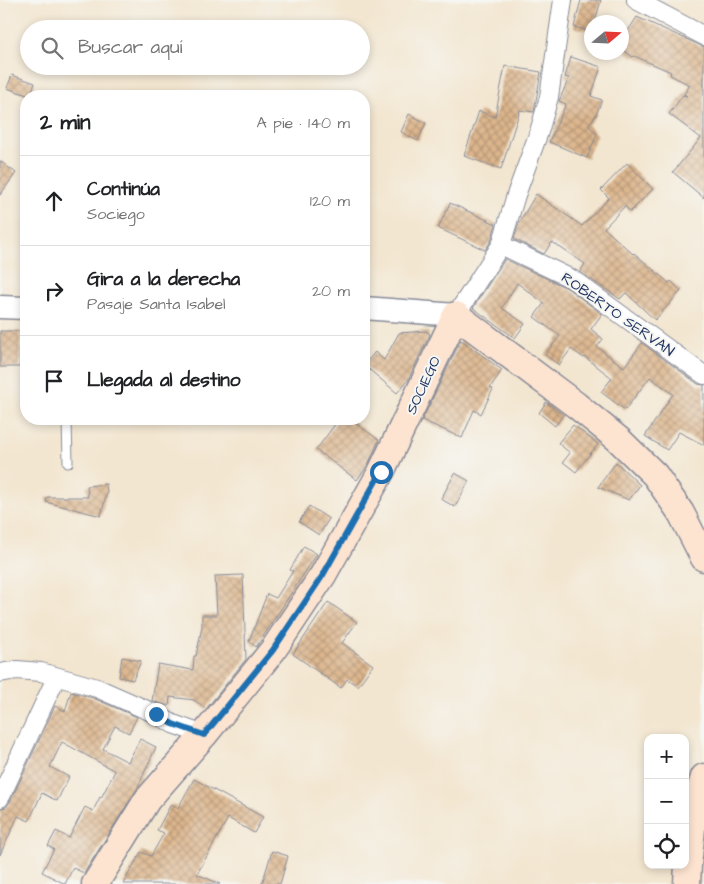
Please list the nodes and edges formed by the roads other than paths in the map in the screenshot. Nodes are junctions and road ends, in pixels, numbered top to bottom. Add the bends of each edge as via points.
1 (562, 0) edge
2 (636, 0) edge
3 (704, 36) edge
4 (502, 245) junction
5 (0, 307) edge
6 (20, 308) edge
7 (370, 308) edge
8 (456, 315) junction
9 (704, 375) edge
10 (67, 425) edge
11 (68, 463) dead end
12 (704, 558) edge
13 (0, 673) edge
14 (56, 678) junction
15 (204, 735) junction
16 (704, 777) edge
17 (0, 798) edge
18 (95, 884) edge
19 (687, 884) edge

1 - 4 street, SOCIEGO via 549,97
2 - 3 street
4 - 8 street, SOCIEGO
4 - 9 street, ROBERTO SERVAN via 572,279
5 - 6 street
7 - 8 street
8 - 12 main road via 576,405 655,475 682,513
8 - 15 main road, SOCIEGO via 381,472 323,575 273,650
10 - 11 lane
13 - 14 street via 41,672
14 - 15 street via 97,688
14 - 17 street
15 - 18 main road, SOCIEGO via 147,800
16 - 19 main road via 694,810

